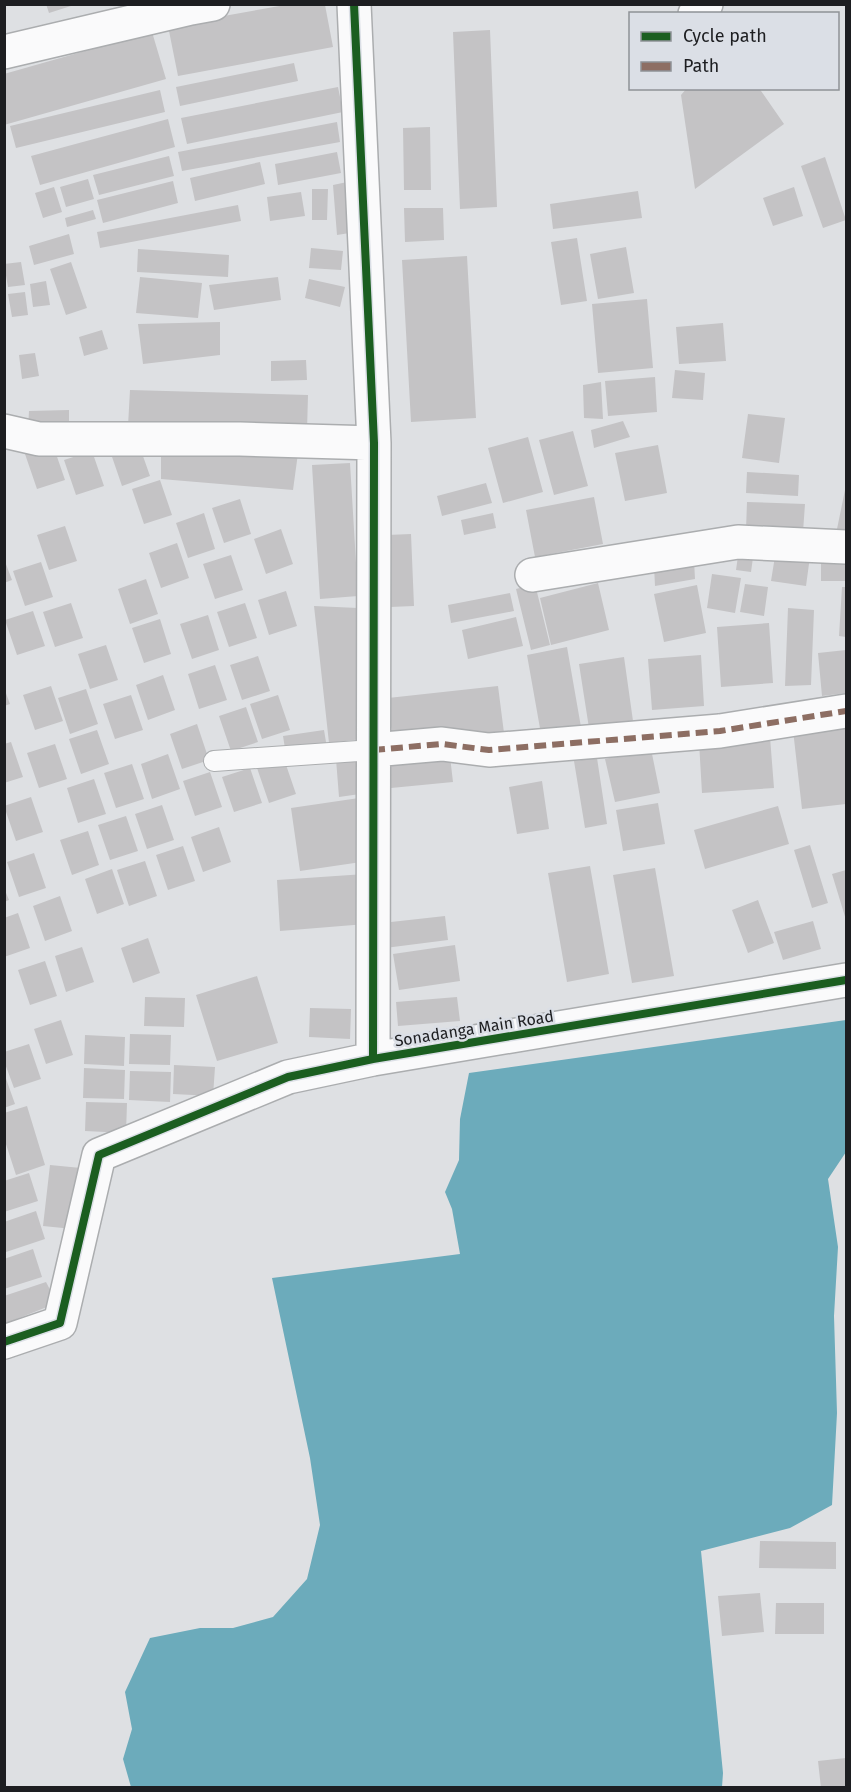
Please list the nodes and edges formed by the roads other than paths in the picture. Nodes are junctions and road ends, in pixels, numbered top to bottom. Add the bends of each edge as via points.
1 (213, 4) edge
2 (354, 4) edge
3 (4, 52) edge
4 (4, 431) edge
5 (374, 443) junction
6 (846, 547) edge
7 (532, 575) dead end
8 (846, 711) edge
9 (373, 750) junction
10 (214, 761) dead end
11 (846, 980) edge
12 (373, 1059) junction
13 (4, 1342) edge

1 - 3 street
2 - 5 street
4 - 5 street via 39,440
5 - 9 street
6 - 7 street via 738,542
8 - 9 street via 720,731 489,750 442,744
9 - 10 lane
9 - 12 street
11 - 12 street, Sonadanga Main Road
12 - 13 street, Sonadanga Main Road via 288,1077 99,1155 60,1323

